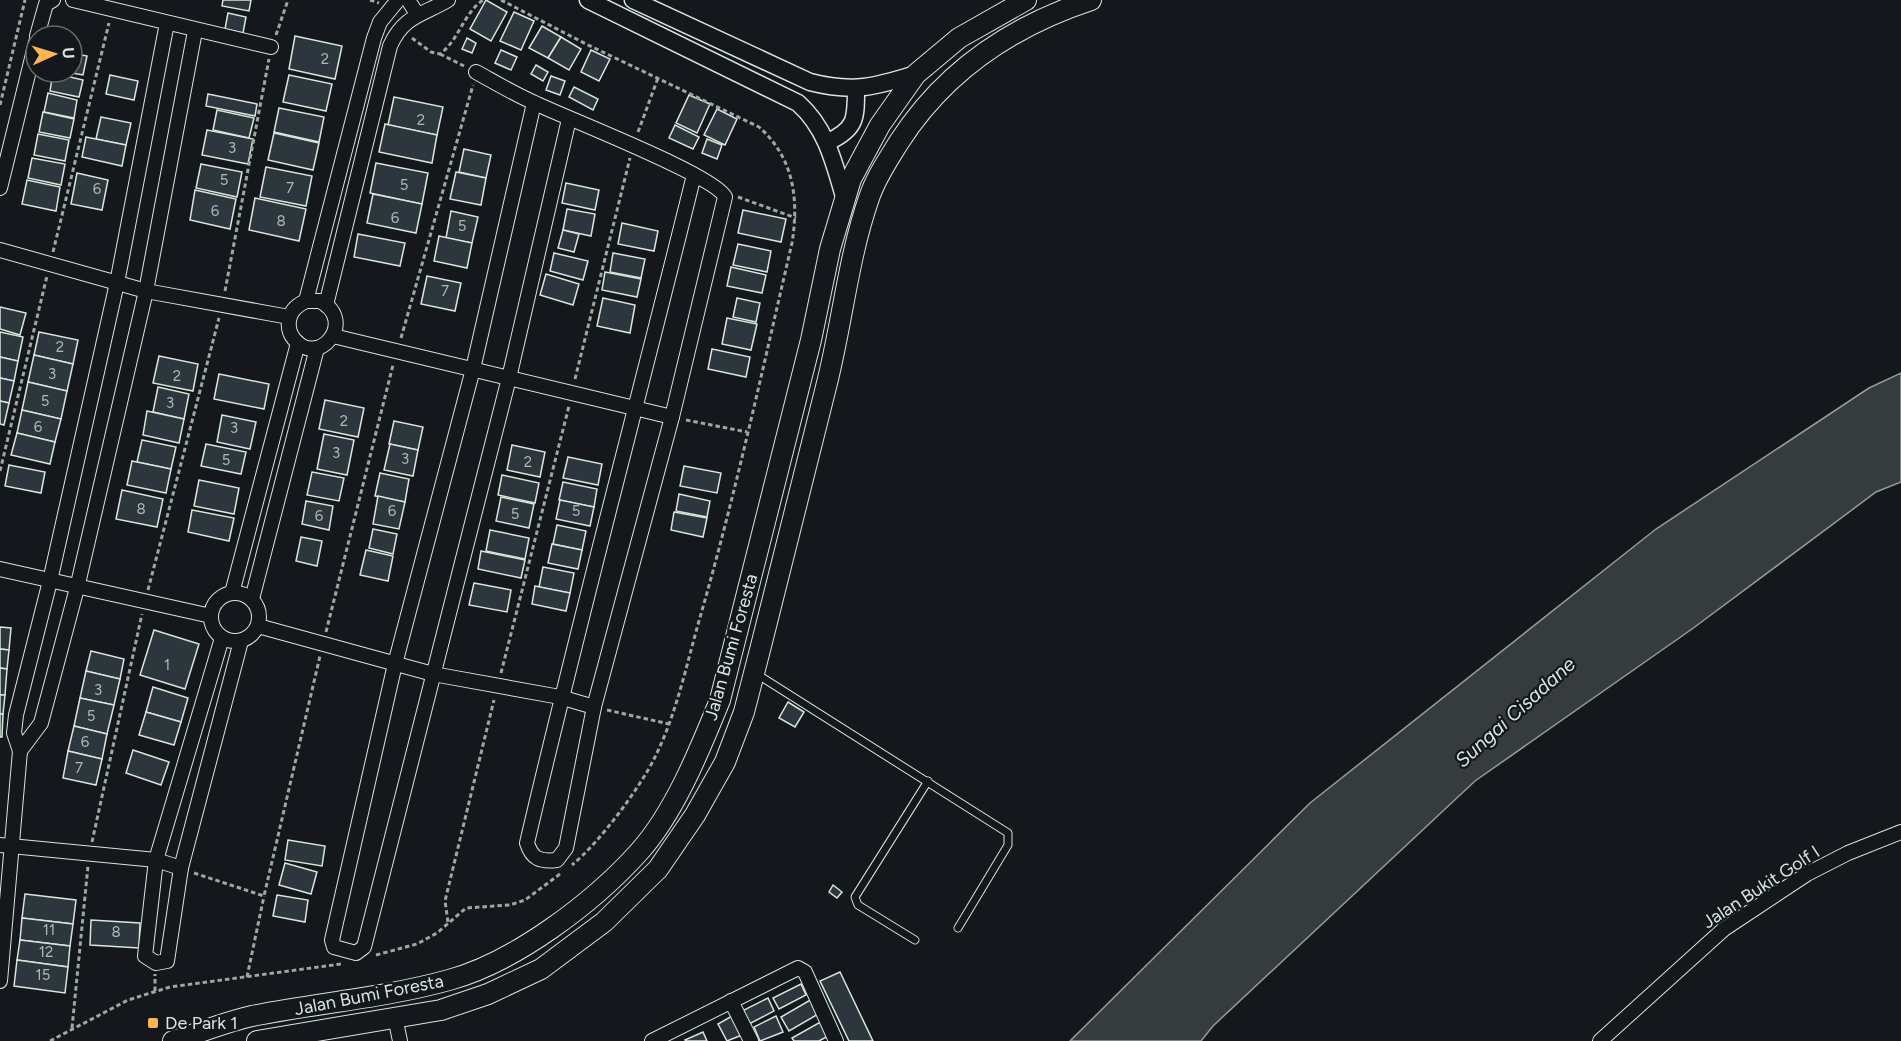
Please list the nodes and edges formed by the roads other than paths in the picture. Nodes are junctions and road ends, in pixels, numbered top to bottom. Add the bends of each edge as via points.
1 (53, 0) edge
2 (73, 0) edge
3 (398, 0) edge
4 (408, 0) edge
5 (448, 0) edge
6 (588, 0) edge
7 (633, 0) edge
8 (1026, 0) edge
9 (1091, 0) edge
10 (417, 14) junction
11 (167, 23) junction
12 (40, 24) edge
13 (195, 31) junction
14 (731, 46) junction
15 (271, 47) road end
16 (722, 66) junction
17 (476, 72) road end
18 (916, 74) junction
19 (26, 84) edge
20 (856, 90) junction
21 (534, 103) junction
22 (568, 119) junction
23 (828, 142) junction
24 (694, 175) junction
25 (0, 188) edge
26 (845, 200) junction
27 (0, 250) edge
28 (117, 283) junction
29 (146, 291) junction
30 (306, 301) junction
31 (326, 305) junction
32 (289, 317) junction
33 (333, 336) junction
34 (811, 340) junction
35 (298, 344) junction
36 (837, 346) junction
37 (317, 348) junction
38 (473, 369) junction
39 (509, 378) junction
40 (637, 407) junction
41 (672, 417) junction
42 (0, 569) edge
43 (50, 581) junction
44 (77, 588) junction
45 (232, 593) junction
46 (252, 599) junction
47 (211, 616) junction
48 (258, 626) junction
49 (222, 638) junction
50 (241, 641) junction
51 (395, 664) junction
52 (754, 673) junction
53 (433, 674) junction
54 (560, 698) junction
55 (594, 707) junction
56 (20, 751) junction
57 (928, 781) junction
58 (1901, 832) edge
59 (6, 846) edge
60 (156, 860) junction
61 (181, 868) junction
62 (958, 928) dead end
63 (915, 940) dead end
64 (0, 981) edge
65 (731, 1001) junction
66 (395, 1017) junction
67 (173, 1041) edge
68 (257, 1041) edge
69 (400, 1041) edge
70 (652, 1041) edge
71 (751, 1041) edge
72 (836, 1041) edge
73 (1600, 1041) edge

1 - 12 street via 46,4
2 - 11 street
3 - 30 street via 380,22 374,38
4 - 10 street
5 - 10 street
6 - 16 street
7 - 14 street
8 - 18 main road, Jalan Bumi Foresta via 959,38
9 - 36 main road, Jalan Bumi Foresta via 1050,13 1005,38 954,75 918,113 880,171 870,196 860,227
10 - 31 street via 402,26 390,46
11 - 13 street
11 - 28 street
13 - 15 street
13 - 29 street
14 - 16 street
14 - 20 street via 810,82
16 - 23 street via 798,103 813,117
17 - 21 street
18 - 20 street
18 - 26 main road, Jalan Bumi Foresta via 880,125 851,179
19 - 25 street
20 - 23 street via 852,125 845,134
21 - 22 street
21 - 38 street
22 - 24 street
22 - 39 street
23 - 26 street
24 - 40 street
24 - 41 street via 722,192 725,201
26 - 34 main road, Jalan Bumi Foresta via 830,249
27 - 28 street
28 - 29 street
28 - 43 street
29 - 32 street
29 - 44 street
30 - 31 street
30 - 32 street
31 - 33 street via 334,314
32 - 35 street via 291,336
33 - 37 street
33 - 38 street
34 - 36 main road
34 - 67 main road, Jalan Bumi Foresta via 720,700 674,800 640,851 583,904 527,947 478,970 390,995 250,1017
35 - 37 street
35 - 45 street
36 - 52 main road, Jalan Bumi Foresta
37 - 46 street
38 - 39 street
38 - 51 street
39 - 40 street
39 - 53 street
40 - 41 street
40 - 54 street
41 - 55 street
42 - 43 street
43 - 44 street
43 - 56 street via 16,715 14,734
44 - 47 street
44 - 56 street via 41,723
45 - 46 street
45 - 47 street via 214,605
46 - 48 street via 260,616
47 - 49 street
48 - 50 street
48 - 51 street
49 - 50 street
49 - 60 street
50 - 61 street
51 - 53 street
51 - 53 street via 332,940 334,947 346,952 356,953 364,947
52 - 57 lane
52 - 66 main road, Jalan Bumi Foresta via 725,762 695,815 658,869 604,922 541,969 488,994 441,1010
53 - 54 street
54 - 55 street
54 - 55 street via 526,843 538,860 557,860 566,848
56 - 59 street
57 - 62 lane via 1009,836 1008,846
57 - 63 lane via 855,897 858,905
58 - 73 street, Jalan Bukit Golf I via 1807,874 1724,929
59 - 60 street
59 - 64 street
60 - 61 street
60 - 61 street via 145,956 156,963 167,962
65 - 70 street
65 - 71 street
65 - 72 street via 798,968 805,972
66 - 68 main road, Jalan Bumi Foresta
66 - 69 street

